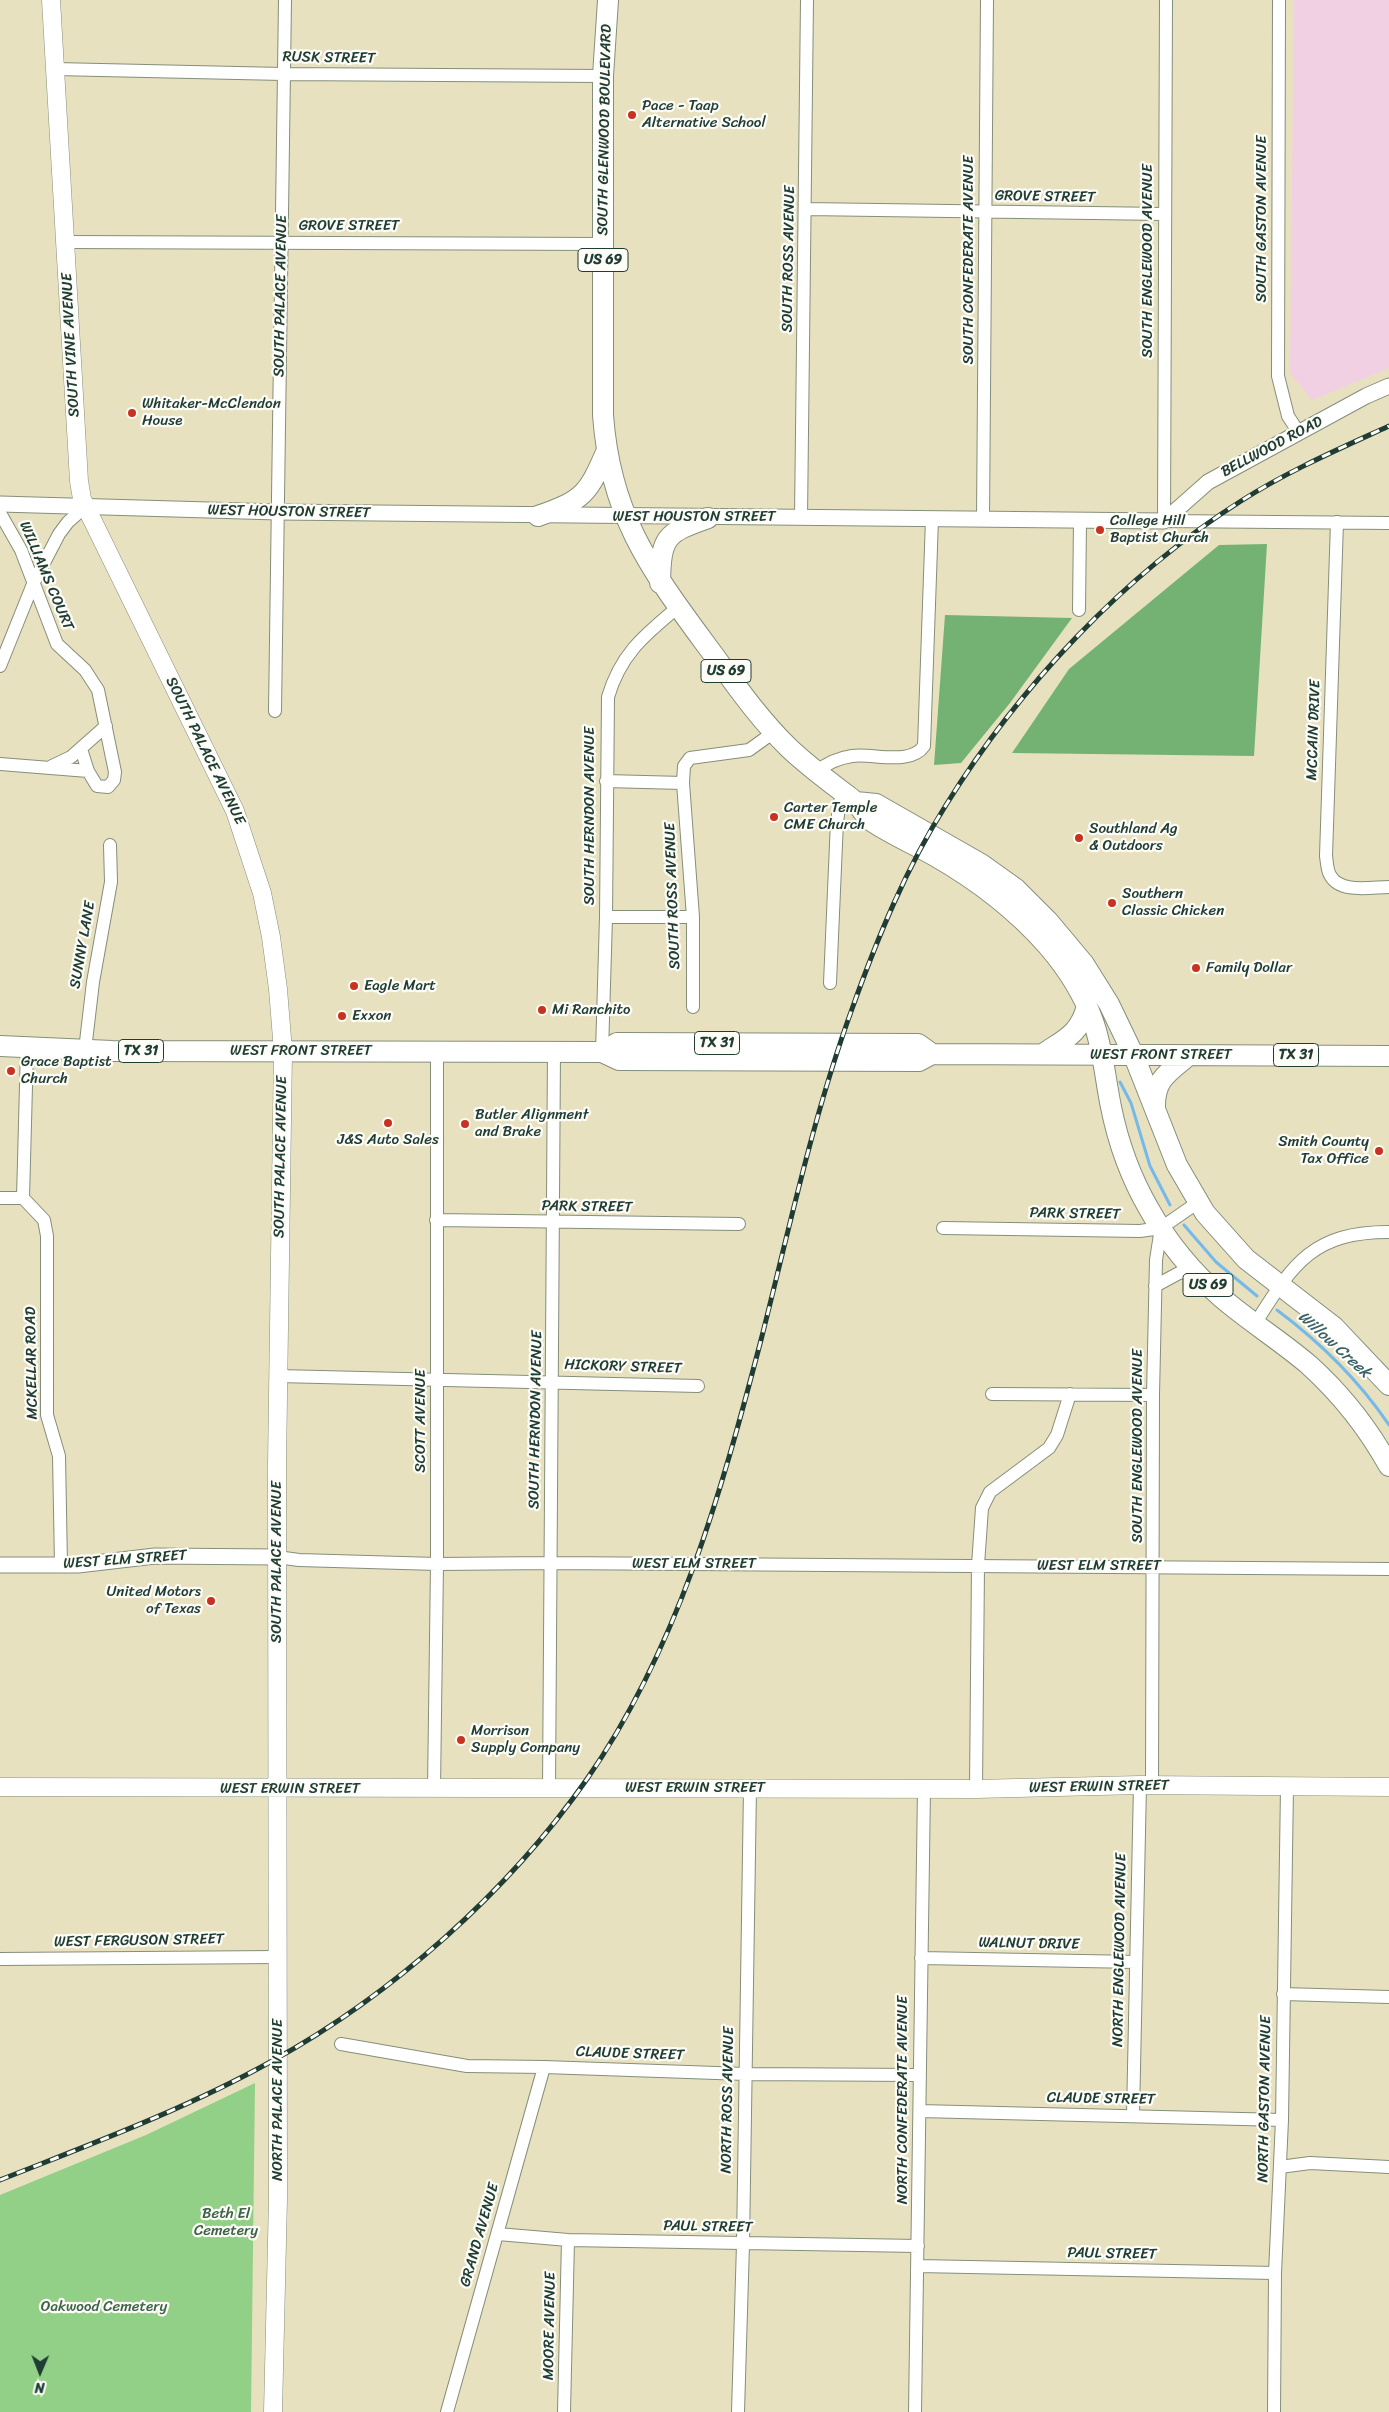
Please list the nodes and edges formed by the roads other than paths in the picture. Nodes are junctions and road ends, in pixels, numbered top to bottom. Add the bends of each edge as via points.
1 (52, 0) edge
2 (285, 0) edge
3 (608, 0) edge
4 (807, 0) edge
5 (987, 0) edge
6 (1166, 0) edge
7 (1279, 0) edge
8 (55, 69) junction
9 (283, 74) junction
10 (603, 76) junction
11 (806, 209) junction
12 (985, 212) junction
13 (1164, 214) junction
14 (66, 242) junction
15 (281, 242) junction
16 (603, 244) junction
17 (1389, 386) edge
18 (1299, 433) junction
19 (607, 450) junction
20 (0, 504) edge
21 (85, 507) junction
22 (278, 512) junction
23 (0, 513) edge
24 (538, 516) junction
25 (625, 517) junction
26 (708, 518) junction
27 (802, 518) junction
28 (932, 519) junction
29 (983, 520) junction
30 (1080, 520) junction
31 (1164, 521) junction
32 (1336, 522) junction
33 (1389, 523) edge
34 (660, 583) junction
35 (33, 584) junction
36 (678, 606) junction
37 (1079, 610) dead end
38 (0, 666) edge
39 (275, 711) dead end
40 (106, 726) junction
41 (774, 732) junction
42 (81, 749) junction
43 (0, 764) edge
44 (45, 768) junction
45 (88, 771) junction
46 (816, 772) junction
47 (606, 781) junction
48 (683, 783) junction
49 (849, 797) junction
50 (110, 845) dead end
51 (1389, 887) edge
52 (606, 917) junction
53 (693, 917) junction
54 (830, 983) dead end
55 (1087, 1006) junction
56 (693, 1007) dead end
57 (0, 1046) edge
58 (27, 1048) junction
59 (85, 1050) junction
60 (283, 1051) junction
61 (554, 1051) junction
62 (437, 1052) junction
63 (602, 1052) junction
64 (1043, 1054) junction
65 (1102, 1056) junction
66 (1134, 1056) junction
67 (1188, 1056) junction
68 (1389, 1056) edge
69 (1154, 1109) junction
70 (0, 1198) edge
71 (23, 1198) junction
72 (1197, 1203) junction
73 (436, 1220) junction
74 (554, 1223) junction
75 (738, 1224) dead end
76 (944, 1228) dead end
77 (1161, 1228) junction
78 (1389, 1232) edge
79 (1194, 1271) junction
80 (1280, 1285) junction
81 (1155, 1286) junction
82 (1255, 1324) junction
83 (278, 1376) junction
84 (437, 1379) junction
85 (553, 1382) junction
86 (1389, 1384) edge
87 (698, 1386) dead end
88 (992, 1394) dead end
89 (1070, 1394) junction
90 (1154, 1395) junction
91 (1389, 1466) edge
92 (277, 1557) junction
93 (551, 1563) junction
94 (437, 1564) junction
95 (0, 1565) edge
96 (61, 1565) junction
97 (978, 1565) junction
98 (1153, 1566) junction
99 (1389, 1569) edge
100 (1146, 1785) junction
101 (0, 1787) edge
102 (1287, 1787) junction
103 (1389, 1787) edge
104 (750, 1788) junction
105 (924, 1788) junction
106 (278, 1789) junction
107 (434, 1789) junction
108 (549, 1789) junction
109 (976, 1789) junction
110 (278, 1957) junction
111 (921, 1958) junction
112 (0, 1959) edge
113 (1136, 1962) junction
114 (1283, 1994) junction
115 (1389, 1997) edge
116 (341, 2044) dead end
117 (544, 2067) junction
118 (745, 2074) junction
119 (919, 2075) junction
120 (920, 2111) junction
121 (1133, 2116) junction
122 (1282, 2120) junction
123 (1389, 2167) edge
124 (1280, 2168) junction
125 (498, 2234) junction
126 (568, 2240) junction
127 (743, 2244) junction
128 (918, 2246) junction
129 (918, 2266) junction
130 (1275, 2273) junction
131 (274, 2412) edge
132 (447, 2412) edge
133 (564, 2412) edge
134 (738, 2412) edge
135 (915, 2412) edge
136 (1274, 2412) edge

1 - 8 main road, SOUTH VINE AVENUE
2 - 9 street, SOUTH PALACE AVENUE
3 - 10 main road, SOUTH GLENWOOD BOULEVARD / US 69
4 - 11 street, SOUTH ROSS AVENUE
5 - 12 street, SOUTH CONFEDERATE AVENUE
6 - 13 street, SOUTH ENGLEWOOD AVENUE
7 - 18 street, SOUTH GASTON AVENUE via 1278,376 1288,416
8 - 9 street, RUSK STREET
8 - 14 main road, SOUTH VINE AVENUE
9 - 10 street, RUSK STREET
9 - 15 street, SOUTH PALACE AVENUE
10 - 16 main road, SOUTH GLENWOOD BOULEVARD / US 69
11 - 12 street, GROVE STREET
11 - 27 street, SOUTH ROSS AVENUE
12 - 13 street, GROVE STREET
12 - 29 street, SOUTH CONFEDERATE AVENUE
13 - 31 street, SOUTH ENGLEWOOD AVENUE
14 - 15 street, GROVE STREET
14 - 21 main road, SOUTH VINE AVENUE via 79,482
15 - 16 street, GROVE STREET
15 - 22 street, SOUTH PALACE AVENUE
16 - 19 main road, SOUTH GLENWOOD BOULEVARD / US 69 via 603,404
17 - 18 street, BELLWOOD ROAD
18 - 31 street, BELLWOOD ROAD via 1208,482
19 - 24 main road via 586,492 566,506
19 - 25 main road, SOUTH GLENWOOD BOULEVARD / US 69
20 - 21 street, WEST HOUSTON STREET
21 - 22 street, WEST HOUSTON STREET
21 - 35 street via 64,526
21 - 60 main road, SOUTH PALACE AVENUE via 218,771 242,827 257,872 271,936
22 - 24 street, WEST HOUSTON STREET
22 - 39 street, SOUTH PALACE AVENUE
23 - 35 street, WILLIAMS COURT via 16,538
24 - 25 street, WEST HOUSTON STREET
25 - 26 street, WEST HOUSTON STREET
25 - 34 main road, SOUTH GLENWOOD BOULEVARD / US 69 via 637,545
26 - 27 street, WEST HOUSTON STREET
26 - 34 main road via 681,527 670,536 661,556
27 - 28 street, WEST HOUSTON STREET
28 - 29 street, WEST HOUSTON STREET
28 - 46 street via 924,746 920,752 908,757 851,756 830,762
29 - 30 street, WEST HOUSTON STREET
30 - 31 street, WEST HOUSTON STREET
30 - 37 street
31 - 32 street, WEST HOUSTON STREET
32 - 33 street, WEST HOUSTON STREET
32 - 51 street, MCCAIN DRIVE via 1326,856 1329,874 1336,884 1352,888
34 - 36 main road, SOUTH GLENWOOD BOULEVARD / US 69
35 - 38 street
35 - 40 street, WILLIAMS COURT via 58,644 84,670 98,690
36 - 41 main road, SOUTH GLENWOOD BOULEVARD / US 69
36 - 47 street, SOUTH HERNDON AVENUE via 638,641 615,677 607,704
40 - 42 street
40 - 45 street, WILLIAMS COURT via 114,780 108,787 97,786
41 - 46 main road, SOUTH GLENWOOD BOULEVARD / US 69
41 - 48 street, SOUTH ROSS AVENUE via 746,751 690,758 684,766
42 - 44 street via 64,761
42 - 45 street, WILLIAMS COURT
43 - 44 street
44 - 45 street
46 - 49 main road, SOUTH GLENWOOD BOULEVARD / US 69
47 - 48 street
47 - 52 street, SOUTH HERNDON AVENUE
48 - 53 street, SOUTH ROSS AVENUE
49 - 54 street via 837,821
49 - 55 main road, SOUTH GLENWOOD BOULEVARD / US 69 via 866,818 953,866 1001,901 1050,949
49 - 66 main road, SOUTH GLENWOOD BOULEVARD / US 69 via 876,804 974,860 1016,889 1084,964 1109,1004
50 - 59 street, SUNNY LANE via 111,882
52 - 53 street
52 - 63 street, SOUTH HERNDON AVENUE
53 - 56 street, SOUTH ROSS AVENUE
55 - 64 main road via 1076,1031
55 - 65 main road, SOUTH GLENWOOD BOULEVARD / US 69
57 - 58 main road, WEST FRONT STREET / TX 31
58 - 59 main road, WEST FRONT STREET / TX 31
58 - 71 street
59 - 60 main road, WEST FRONT STREET / TX 31
60 - 62 main road, WEST FRONT STREET / TX 31
60 - 83 main road, SOUTH PALACE AVENUE
61 - 62 main road, WEST FRONT STREET / TX 31
61 - 63 main road, WEST FRONT STREET / TX 31
61 - 74 street, SOUTH HERNDON AVENUE
62 - 73 street, SCOTT AVENUE
63 - 64 main road, WEST FRONT STREET / TX 31 via 617,1043 918,1044 932,1054
64 - 65 main road, WEST FRONT STREET / TX 31
65 - 66 main road, WEST FRONT STREET / TX 31
65 - 77 main road, SOUTH GLENWOOD BOULEVARD / US 69 via 1124,1152 1139,1192
66 - 67 main road, WEST FRONT STREET / TX 31
66 - 69 main road, SOUTH GLENWOOD BOULEVARD / US 69
67 - 68 main road, WEST FRONT STREET / TX 31
67 - 69 main road via 1158,1085
69 - 72 main road, SOUTH GLENWOOD BOULEVARD / US 69
70 - 71 street
71 - 96 street, MCKELLAR ROAD via 44,1220 47,1236 47,1415 59,1456
72 - 77 street, PARK STREET
72 - 80 main road, SOUTH GLENWOOD BOULEVARD / US 69 via 1233,1246
73 - 74 street, PARK STREET
73 - 84 street, SCOTT AVENUE
74 - 75 street, PARK STREET
74 - 85 street, SOUTH HERNDON AVENUE
76 - 77 street, PARK STREET via 1140,1231
77 - 79 main road, SOUTH GLENWOOD BOULEVARD / US 69
77 - 81 street, SOUTH ENGLEWOOD AVENUE
78 - 80 street via 1357,1233 1328,1242 1296,1264
79 - 81 street via 1176,1274
79 - 82 main road, SOUTH GLENWOOD BOULEVARD / US 69
80 - 82 street
80 - 86 main road, SOUTH GLENWOOD BOULEVARD / US 69 via 1334,1327
81 - 90 street, SOUTH ENGLEWOOD AVENUE
82 - 91 main road, SOUTH GLENWOOD BOULEVARD / US 69 via 1325,1381 1358,1419
83 - 84 street, HICKORY STREET
83 - 92 main road, SOUTH PALACE AVENUE
84 - 85 street, HICKORY STREET
84 - 94 street, SCOTT AVENUE
85 - 87 street, HICKORY STREET
85 - 93 street, SOUTH HERNDON AVENUE
88 - 89 street
89 - 90 street
89 - 97 street via 1057,1435 1048,1448 1008,1477 985,1500
90 - 98 street, SOUTH ENGLEWOOD AVENUE
92 - 94 street, WEST ELM STREET
92 - 96 street, WEST ELM STREET via 155,1556
92 - 106 main road, SOUTH PALACE AVENUE
93 - 94 street, WEST ELM STREET
93 - 97 street, WEST ELM STREET
93 - 108 street, SOUTH HERNDON AVENUE
94 - 107 street, SCOTT AVENUE
95 - 96 street, WEST ELM STREET
97 - 98 street, WEST ELM STREET
97 - 109 street
98 - 99 street, WEST ELM STREET
98 - 100 street, SOUTH ENGLEWOOD AVENUE
100 - 102 main road, WEST ERWIN STREET
100 - 109 main road, WEST ERWIN STREET
100 - 113 street, NORTH ENGLEWOOD AVENUE
101 - 106 main road, WEST ERWIN STREET
102 - 103 main road, WEST ERWIN STREET
102 - 114 street, NORTH GASTON AVENUE
104 - 105 main road, WEST ERWIN STREET
104 - 108 main road, WEST ERWIN STREET
104 - 118 street, NORTH ROSS AVENUE
105 - 109 main road, WEST ERWIN STREET
105 - 111 street, NORTH CONFEDERATE AVENUE
106 - 107 main road, WEST ERWIN STREET
106 - 110 main road, NORTH PALACE AVENUE
107 - 108 main road, WEST ERWIN STREET
110 - 112 street, WEST FERGUSON STREET
110 - 131 main road, NORTH PALACE AVENUE
111 - 113 street, WALNUT DRIVE
111 - 119 street, NORTH CONFEDERATE AVENUE
113 - 121 street, NORTH ENGLEWOOD AVENUE
114 - 115 street
114 - 122 street, NORTH GASTON AVENUE
116 - 117 street, CLAUDE STREET via 467,2066
117 - 118 street, CLAUDE STREET
117 - 125 street, GRAND AVENUE
118 - 119 street, CLAUDE STREET
118 - 127 street, NORTH ROSS AVENUE
119 - 120 street, NORTH CONFEDERATE AVENUE
120 - 121 street, CLAUDE STREET
120 - 128 street, NORTH CONFEDERATE AVENUE
121 - 122 street, CLAUDE STREET
122 - 124 street, NORTH GASTON AVENUE
123 - 124 street via 1310,2163
124 - 130 street, NORTH GASTON AVENUE
125 - 126 street, PAUL STREET
125 - 132 street, GRAND AVENUE
126 - 127 street, PAUL STREET
126 - 133 street, MOORE AVENUE
127 - 128 street, PAUL STREET
127 - 134 street, NORTH ROSS AVENUE
128 - 129 street, NORTH CONFEDERATE AVENUE
129 - 130 street, PAUL STREET
129 - 135 street, NORTH CONFEDERATE AVENUE
130 - 136 street, NORTH GASTON AVENUE

